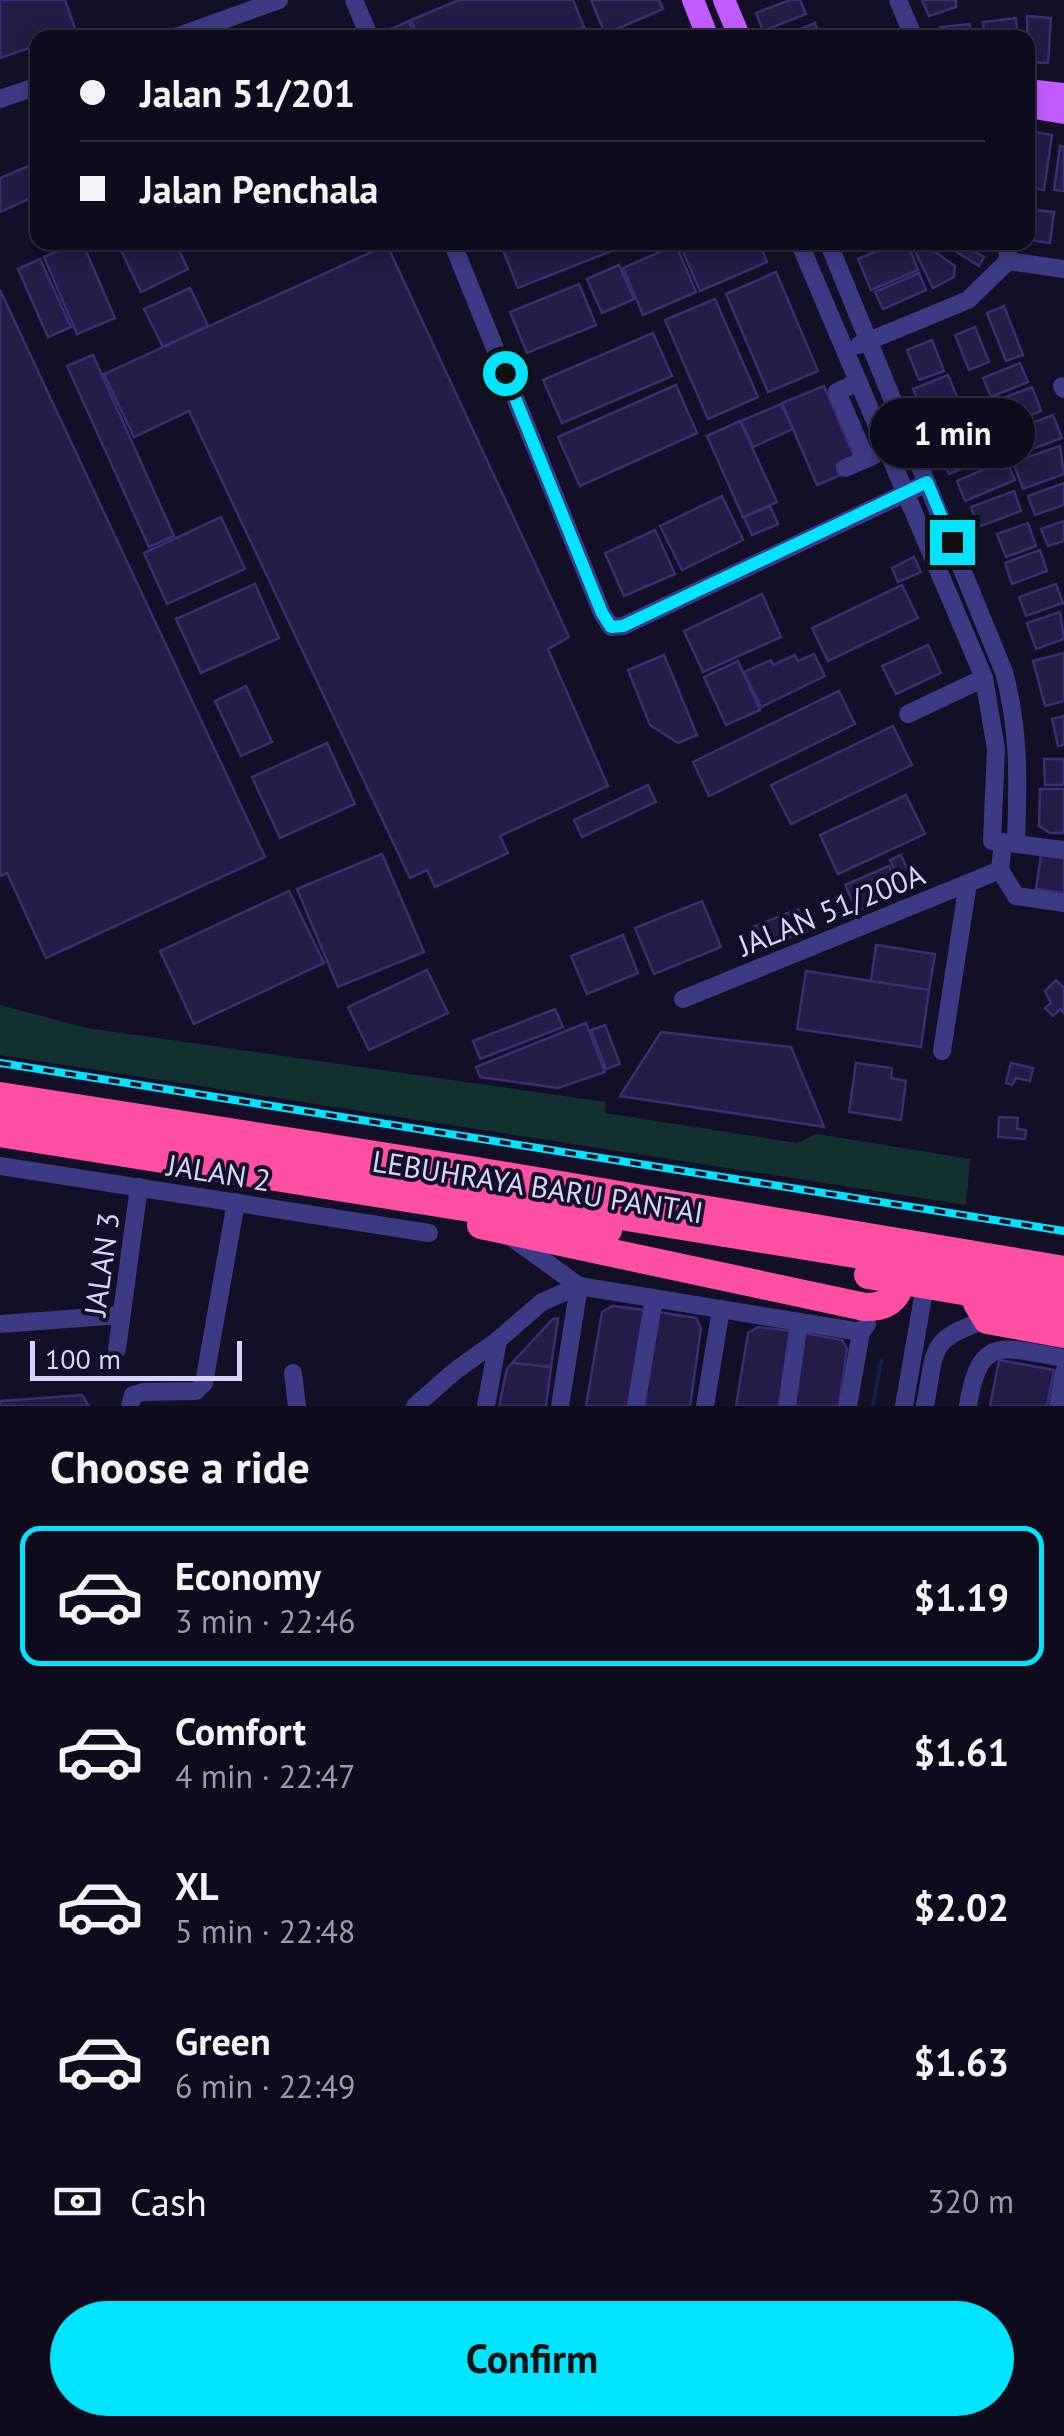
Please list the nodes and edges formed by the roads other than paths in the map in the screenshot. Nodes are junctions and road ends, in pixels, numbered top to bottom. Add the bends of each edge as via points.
1 (279, 0) edge
2 (354, 0) edge
3 (692, 0) edge
4 (724, 0) edge
5 (898, 0) edge
6 (196, 30) edge
7 (367, 30) edge
8 (705, 30) edge
9 (737, 30) edge
10 (911, 30) edge
11 (30, 89) edge
12 (1035, 91) edge
13 (1064, 94) edge
14 (0, 99) edge
15 (1035, 109) edge
16 (1064, 113) edge
17 (455, 250) edge
18 (802, 250) edge
19 (831, 250) edge
20 (1008, 252) edge
21 (1064, 270) edge
22 (867, 342) junction
23 (844, 351) junction
24 (858, 382) junction
25 (887, 450) junction
26 (866, 459) junction
27 (845, 468) dead end
28 (927, 482) junction
29 (906, 493) junction
30 (602, 613) junction
31 (582, 623) dead end
32 (984, 678) junction
33 (908, 714) dead end
34 (1004, 842) junction
35 (1064, 850) edge
36 (1000, 870) junction
37 (968, 884) junction
38 (1064, 903) edge
39 (683, 999) dead end
40 (942, 1051) dead end
41 (0, 1096) edge
42 (0, 1115) edge
43 (0, 1132) edge
44 (0, 1166) edge
45 (139, 1188) junction
46 (416, 1198) junction
47 (236, 1202) junction
48 (429, 1232) dead end
49 (503, 1232) junction
50 (869, 1237) junction
51 (1022, 1263) junction
52 (1064, 1270) edge
53 (580, 1286) junction
54 (1064, 1288) edge
55 (654, 1298) junction
56 (886, 1306) junction
57 (1064, 1308) edge
58 (721, 1309) junction
59 (122, 1315) junction
60 (987, 1320) junction
61 (800, 1322) junction
62 (0, 1324) edge
63 (861, 1332) junction
64 (1064, 1334) edge
65 (498, 1340) junction
66 (117, 1349) dead end
67 (1064, 1358) edge
68 (1064, 1372) edge
69 (293, 1373) dead end
70 (130, 1406) edge
71 (297, 1406) edge
72 (415, 1406) edge
73 (486, 1406) edge
74 (560, 1406) edge
75 (636, 1406) edge
76 (705, 1406) edge
77 (786, 1406) edge
78 (848, 1406) edge
79 (904, 1406) edge
80 (925, 1406) edge
81 (968, 1406) edge
82 (1058, 1406) edge

1 - 6 street
2 - 7 street
3 - 8 main road
4 - 9 main road
5 - 10 street
11 - 14 street
12 - 13 main road
15 - 16 main road
17 - 30 street
18 - 23 street
19 - 22 street
20 - 21 street
20 - 22 street via 968,300
22 - 23 street
22 - 28 street
23 - 24 street
24 - 25 street
24 - 26 street via 837,392
25 - 26 street
25 - 29 street
26 - 27 street
28 - 29 street
28 - 34 street via 1014,708 1019,750
29 - 30 street via 614,628
29 - 32 street
30 - 31 street
32 - 33 street
32 - 34 street
34 - 35 street
34 - 36 street
36 - 37 street, JALAN 51/200A
36 - 38 street via 1016,896
37 - 39 street, JALAN 51/200A
37 - 40 street
41 - 50 highway
42 - 54 highway, LEBUHRAYA BARU PANTAI, bridge
43 - 46 highway, LEBUHRAYA BARU PANTAI
44 - 45 street, JALAN 2
45 - 47 street, JALAN 2
45 - 59 street, JALAN 3
46 - 49 highway
46 - 57 highway, LEBUHRAYA BARU PANTAI, bridge
47 - 48 street, JALAN 2
47 - 70 street via 204,1383 196,1391 133,1395
49 - 53 street
49 - 56 highway
50 - 51 highway
50 - 56 highway via 888,1246 900,1268 898,1290
51 - 52 highway
51 - 60 highway via 980,1284 977,1303
51 - 79 street via 963,1264 937,1276 923,1298
53 - 55 street
53 - 65 street via 542,1302
53 - 74 street
55 - 58 street
55 - 75 street
56 - 63 street
58 - 61 street
58 - 76 street
59 - 62 street
59 - 66 street, JALAN 3
60 - 64 highway
60 - 80 street via 940,1342
61 - 63 street
61 - 77 street
63 - 78 street
65 - 72 street
65 - 73 street
67 - 81 street via 1014,1350 988,1355 973,1374
68 - 82 street
69 - 71 street

